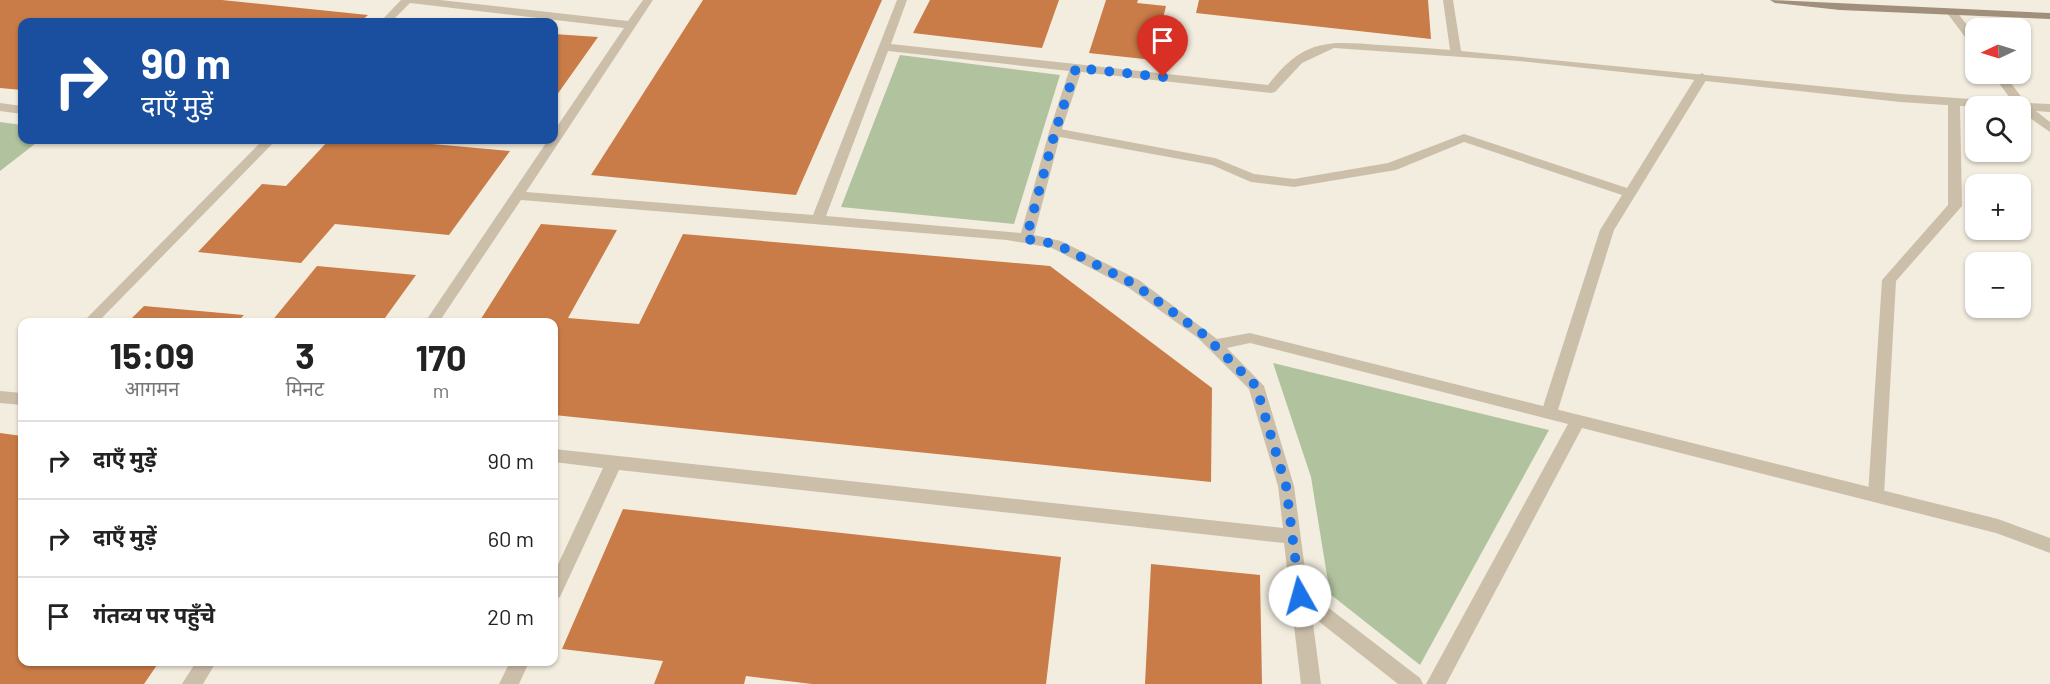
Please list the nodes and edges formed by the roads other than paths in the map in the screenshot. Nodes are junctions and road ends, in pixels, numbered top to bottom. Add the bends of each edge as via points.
1 (407, 0) edge
2 (412, 0) edge
3 (648, 0) edge
4 (902, 0) edge
5 (1448, 0) edge
6 (1775, 0) edge
7 (1952, 13) junction
8 (2050, 16) edge
9 (389, 18) edge
10 (631, 25) junction
11 (1965, 30) edge
12 (884, 47) junction
13 (1456, 53) junction
14 (1076, 68) junction
15 (1702, 77) junction
16 (1954, 102) junction
17 (1965, 103) edge
18 (0, 107) edge
19 (2031, 107) edge
20 (2050, 108) edge
21 (18, 109) edge
22 (2031, 113) edge
23 (2050, 128) edge
24 (1055, 132) junction
25 (558, 135) edge
26 (266, 144) edge
27 (552, 144) edge
28 (1629, 193) junction
29 (518, 195) junction
30 (818, 220) junction
31 (1026, 239) junction
32 (94, 318) edge
33 (435, 318) edge
34 (1214, 345) junction
35 (1549, 413) junction
36 (1578, 420) junction
37 (558, 456) edge
38 (614, 463) junction
39 (1876, 495) junction
40 (1292, 536) junction
41 (2050, 546) edge
42 (558, 582) edge
43 (1300, 596) junction
44 (204, 666) edge
45 (518, 666) edge
46 (192, 684) edge
47 (509, 684) edge
48 (1311, 684) edge
49 (1413, 684) edge
50 (1436, 684) edge

1 - 9 street
2 - 10 street
3 - 10 street
4 - 12 street
5 - 13 street
6 - 7 street
7 - 8 street
7 - 11 street
10 - 25 street
12 - 14 street
12 - 30 street
13 - 14 street via 1334,45 1316,49 1287,67 1271,89
13 - 15 street
14 - 24 street
15 - 16 street
15 - 28 street
16 - 17 street
16 - 39 street via 1955,206 1889,280
18 - 21 street
19 - 20 street
22 - 23 street
24 - 28 street via 1215,162 1251,178 1294,183 1391,167 1464,138
24 - 31 street
26 - 32 street
27 - 29 street
28 - 35 street via 1606,230
29 - 30 street
29 - 33 street
30 - 31 street
31 - 34 street via 1056,244 1134,284
34 - 35 street via 1250,338
34 - 40 street via 1256,386 1286,486
35 - 36 street
36 - 39 street
36 - 50 street
37 - 38 street
38 - 40 street
38 - 42 street
39 - 41 street via 1998,526
40 - 43 street
43 - 48 street
43 - 49 street
44 - 46 street
45 - 47 street

